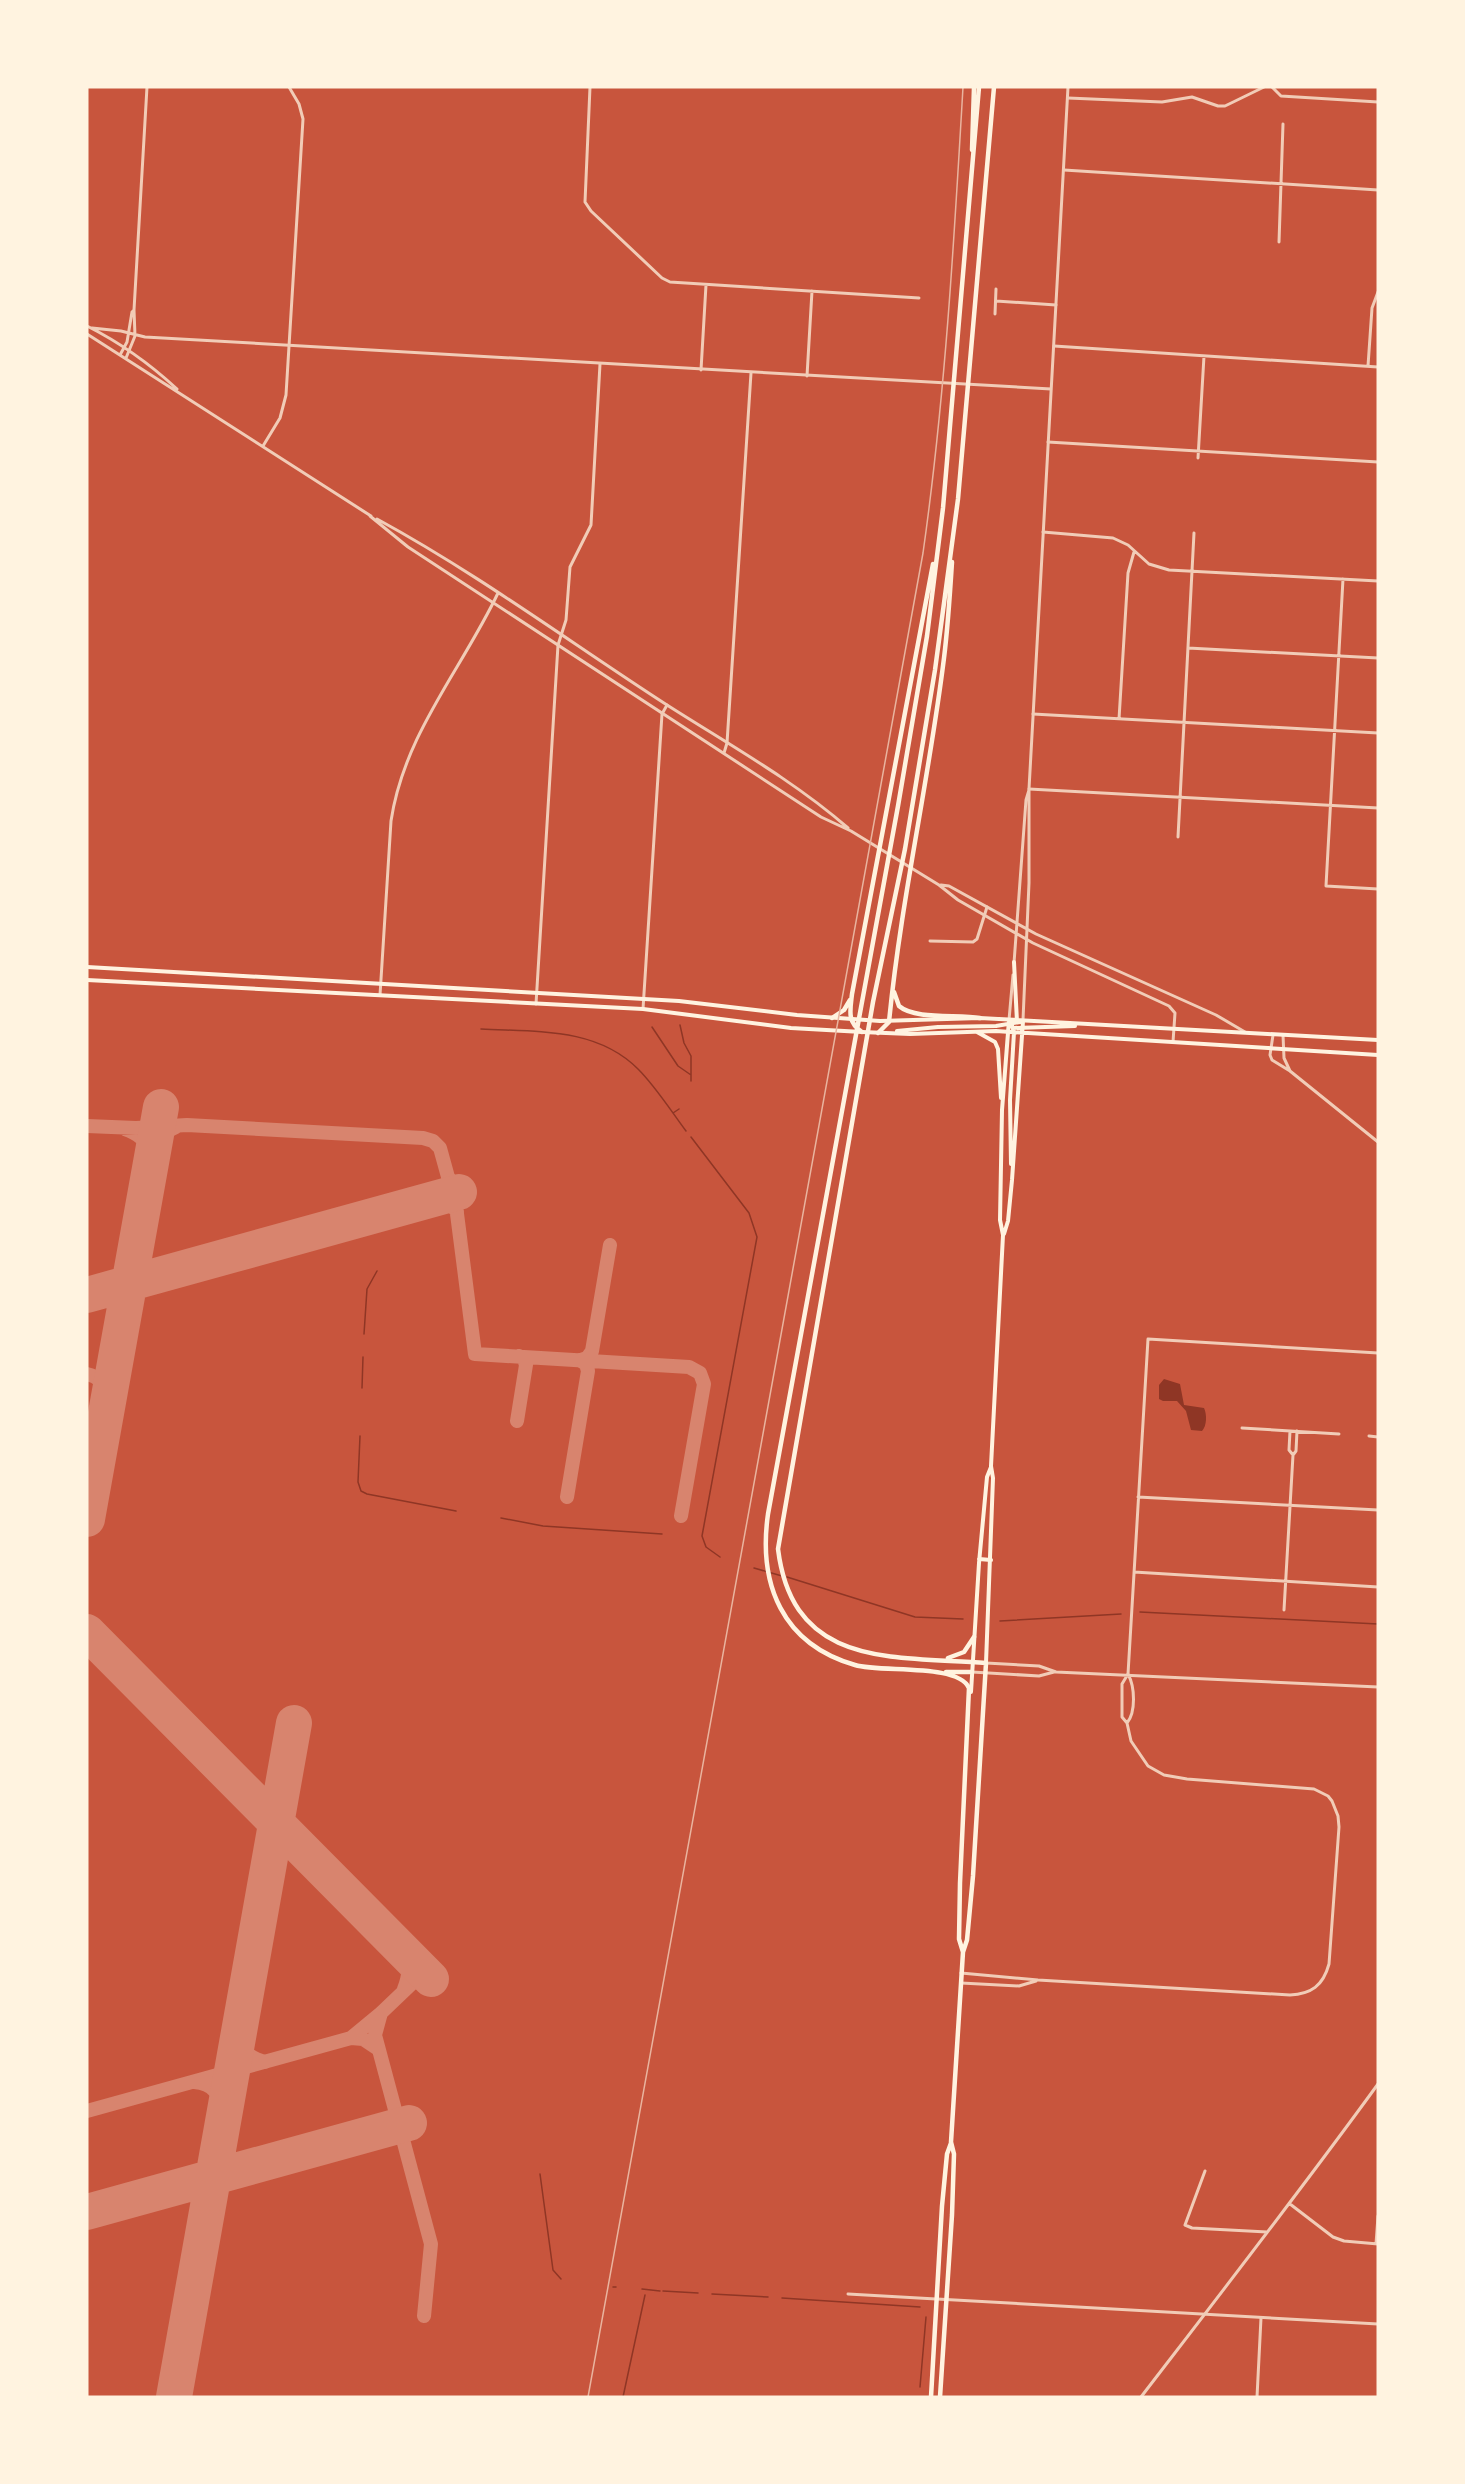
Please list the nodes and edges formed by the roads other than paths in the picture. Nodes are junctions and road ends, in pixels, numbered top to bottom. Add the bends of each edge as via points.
1 (147, 87) edge
2 (289, 87) edge
3 (590, 87) edge
4 (974, 87) edge
5 (979, 87) edge
6 (994, 87) edge
7 (1068, 87) edge
8 (1264, 87) edge
9 (1272, 87) edge
10 (1068, 98) junction
11 (1378, 102) edge
12 (1283, 124) dead end
13 (972, 161) junction
14 (1064, 170) junction
15 (1282, 184) junction
16 (1378, 190) edge
17 (1279, 242) dead end
18 (706, 285) junction
19 (996, 289) dead end
20 (812, 291) junction
21 (1378, 292) edge
22 (919, 298) dead end
23 (996, 301) junction
24 (1056, 305) junction
25 (134, 310) junction
26 (995, 314) dead end
27 (87, 326) edge
28 (92, 328) junction
29 (87, 334) edge
30 (129, 335) junction
31 (135, 336) junction
32 (289, 346) junction
33 (1054, 346) junction
34 (124, 348) junction
35 (129, 352) junction
36 (120, 355) junction
37 (1204, 356) junction
38 (126, 358) junction
39 (600, 364) junction
40 (1368, 367) junction
41 (1378, 367) edge
42 (701, 370) junction
43 (751, 373) junction
44 (807, 376) junction
45 (1051, 389) junction
46 (181, 392) junction
47 (1048, 442) junction
48 (263, 446) junction
49 (1198, 451) junction
50 (1198, 458) dead end
51 (1378, 462) edge
52 (958, 499) junction
53 (943, 508) junction
54 (370, 516) junction
55 (1043, 532) junction
56 (1194, 533) dead end
57 (1134, 552) junction
58 (1192, 571) junction
59 (1343, 579) junction
60 (1378, 581) edge
61 (498, 593) junction
62 (493, 603) junction
63 (560, 633) junction
64 (558, 645) junction
65 (1188, 648) junction
66 (1339, 656) junction
67 (1378, 658) edge
68 (620, 673) junction
69 (614, 682) junction
70 (667, 705) junction
71 (662, 714) junction
72 (1033, 714) junction
73 (1119, 719) junction
74 (1184, 722) junction
75 (1335, 731) junction
76 (1378, 733) edge
77 (727, 743) junction
78 (724, 753) junction
79 (1029, 789) junction
80 (1180, 797) junction
81 (1330, 806) junction
82 (1378, 808) edge
83 (851, 831) junction
84 (1178, 837) dead end
85 (939, 885) junction
86 (1378, 889) edge
87 (987, 907) junction
88 (984, 916) junction
89 (1017, 924) junction
90 (1026, 928) junction
91 (1017, 934) junction
92 (1026, 939) junction
93 (930, 941) dead end
94 (1014, 962) junction
95 (87, 967) edge
96 (87, 980) edge
97 (380, 984) junction
98 (893, 988) junction
99 (537, 992) junction
100 (380, 995) junction
101 (644, 999) junction
102 (536, 1004) junction
103 (643, 1009) junction
104 (847, 1011) junction
105 (832, 1018) junction
106 (980, 1018) junction
107 (850, 1019) junction
108 (1023, 1021) junction
109 (890, 1022) junction
110 (1089, 1024) junction
111 (1015, 1025) junction
112 (1175, 1029) junction
113 (974, 1030) junction
114 (862, 1032) junction
115 (1008, 1032) junction
116 (1245, 1032) junction
117 (881, 1033) junction
118 (1022, 1033) junction
119 (1274, 1034) junction
120 (1283, 1035) junction
121 (1378, 1040) edge
122 (1173, 1042) junction
123 (1270, 1048) junction
124 (1282, 1049) junction
125 (1378, 1055) edge
126 (1290, 1071) junction
127 (1002, 1110) junction
128 (1378, 1142) edge
129 (1012, 1180) junction
130 (1003, 1235) junction
131 (1378, 1353) edge
132 (1242, 1428) dead end
133 (1290, 1431) junction
134 (1297, 1431) junction
135 (1339, 1434) dead end
136 (1369, 1436) dead end
137 (1378, 1437) edge
138 (1293, 1455) junction
139 (991, 1466) junction
140 (1138, 1497) junction
141 (1291, 1505) junction
142 (1378, 1510) edge
143 (979, 1559) junction
144 (991, 1560) junction
145 (1134, 1572) junction
146 (1286, 1582) junction
147 (1378, 1587) edge
148 (1284, 1610) dead end
149 (974, 1637) junction
150 (940, 1659) junction
151 (973, 1662) junction
152 (986, 1663) junction
153 (944, 1672) junction
154 (972, 1672) junction
155 (1056, 1672) junction
156 (986, 1673) junction
157 (1128, 1674) junction
158 (1378, 1687) edge
159 (970, 1698) junction
160 (1127, 1724) junction
161 (963, 1952) junction
162 (961, 1973) junction
163 (1038, 1980) junction
164 (961, 1983) junction
165 (1378, 2084) edge
166 (951, 2142) junction
167 (1205, 2171) dead end
168 (1290, 2204) junction
169 (1378, 2216) edge
170 (1267, 2232) junction
171 (1377, 2244) edge
172 (848, 2294) dead end
173 (937, 2300) junction
174 (947, 2300) junction
175 (1207, 2314) junction
176 (1261, 2318) junction
177 (1378, 2324) edge
178 (931, 2397) edge
179 (940, 2397) edge
180 (1141, 2397) edge
181 (1257, 2397) edge

1 - 25 street
2 - 32 street via 303,119
3 - 18 street via 586,206 666,281
4 - 13 main road
5 - 13 main road
6 - 52 main road
7 - 10 street
8 - 10 street via 1225,106 1192,98 1162,102
9 - 11 street via 1281,96
10 - 14 street
12 - 15 street
13 - 53 main road
14 - 15 street
14 - 24 street
15 - 16 street
15 - 17 street
18 - 20 street
18 - 42 street
19 - 23 street
20 - 22 street
20 - 44 street
21 - 40 street via 1372,308
23 - 24 street
23 - 26 street
24 - 33 street
25 - 30 street
25 - 31 street
27 - 28 street
28 - 30 street
28 - 34 street
29 - 36 street
30 - 31 street
30 - 34 street
31 - 32 street
31 - 35 street
32 - 39 street
32 - 48 street via 284,408
33 - 37 street
33 - 45 street
34 - 35 street
34 - 36 street
35 - 38 street
35 - 46 street
36 - 38 street
37 - 40 street
37 - 49 street
38 - 46 street via 149,376
39 - 42 street
39 - 63 street via 591,525 570,567 566,620
40 - 41 street
42 - 43 street
43 - 44 street
43 - 77 street
44 - 45 street
45 - 47 street
46 - 48 street
47 - 49 street
47 - 55 street
48 - 54 street
49 - 50 street
49 - 51 street
52 - 98 main road via 944,657
52 - 150 main road via 912,808 873,1002 779,1540 782,1572 797,1607 817,1630 869,1654
53 - 104 main road
53 - 153 main road via 927,636 898,806 765,1533 766,1569 776,1601 802,1635 833,1657 856,1666
54 - 61 street via 426,546
54 - 62 street via 408,547
55 - 57 street via 1106,536 1120,540
55 - 72 street
56 - 58 street
57 - 58 street via 1157,567
57 - 73 street via 1128,573
58 - 59 street
58 - 65 street
59 - 60 street
59 - 66 street
61 - 62 street
61 - 63 street
62 - 64 street
62 - 97 street via 425,720 397,792 391,820
63 - 64 street
63 - 68 street
64 - 69 street
64 - 99 street
65 - 66 street
65 - 74 street
66 - 67 street
66 - 75 street
68 - 69 street
68 - 70 street
69 - 71 street
70 - 71 street
70 - 77 street
71 - 78 street
71 - 101 street
72 - 73 street
72 - 79 street
73 - 74 street
74 - 75 street
74 - 80 street
75 - 76 street
75 - 81 street
77 - 78 street
77 - 83 street
78 - 83 street via 821,817
79 - 80 street
79 - 89 street
79 - 90 street
80 - 81 street
80 - 84 street
81 - 82 street
81 - 86 street via 1326,886
83 - 85 street
85 - 87 street via 949,886
85 - 88 street
87 - 88 street
87 - 89 street
88 - 91 street
88 - 93 street via 973,942
89 - 90 street
89 - 91 street
90 - 92 street
90 - 116 street
91 - 92 street
91 - 94 street
92 - 108 street
92 - 112 street via 1169,1006 1175,1013
94 - 111 main road
94 - 111 street
95 - 97 main road
96 - 100 main road
97 - 99 main road
97 - 100 street
98 - 106 main road via 904,1011
98 - 109 main road
99 - 101 main road
99 - 102 street
100 - 102 main road
101 - 103 street
101 - 105 main road
102 - 103 main road
103 - 114 main road
104 - 105 main road
104 - 107 main road
105 - 107 main road
106 - 109 main road
106 - 111 main road
107 - 109 main road
107 - 114 main road
108 - 110 main road
108 - 111 main road
109 - 117 main road
110 - 111 main road
110 - 112 main road
111 - 115 main road
111 - 115 main road
111 - 117 main road
111 - 118 main road
111 - 118 main road
111 - 129 main road via 1010,1100
112 - 116 main road
112 - 122 street
113 - 115 main road
113 - 117 main road
113 - 127 main road via 995,1042 998,1049
114 - 117 main road
115 - 127 main road
116 - 119 main road
118 - 122 main road
118 - 129 main road
119 - 120 main road
119 - 123 street
120 - 121 main road
120 - 124 street
122 - 123 main road
123 - 124 main road
123 - 126 street via 1272,1060
124 - 125 main road
124 - 126 street
126 - 128 street
127 - 130 main road
129 - 130 main road
130 - 139 main road
131 - 140 street via 1148,1339
132 - 133 street
133 - 134 street
133 - 138 street via 1289,1450
134 - 135 street
134 - 138 street
136 - 137 street
138 - 141 street
139 - 143 main road
139 - 144 main road
140 - 141 street
140 - 145 street
141 - 142 street
141 - 146 street
143 - 144 main road
143 - 149 main road
144 - 152 main road
145 - 146 street
145 - 157 street
146 - 147 street
146 - 148 street
149 - 150 main road via 964,1652
149 - 151 main road
150 - 151 main road
151 - 152 main road
151 - 154 main road
152 - 155 street via 1039,1666
152 - 156 main road
153 - 154 main road
153 - 159 main road via 965,1682
154 - 156 street
154 - 159 main road
155 - 156 street via 1039,1676
155 - 157 street
156 - 161 main road via 973,1876
157 - 158 street
157 - 160 street via 1133,1684 1132,1717
157 - 160 street via 1122,1684 1122,1717
159 - 161 main road via 960,1873 959,1939
160 - 163 street via 1131,1741 1145,1764 1164,1775 1306,1787 1328,1796 1335,1806 1338,1827 1326,1975 1313,1990 1290,1995
161 - 162 main road
162 - 163 street
162 - 164 main road
163 - 164 street via 1019,1986
164 - 166 main road
165 - 168 street
166 - 173 main road
166 - 174 main road via 954,2154
167 - 170 street via 1185,2225
168 - 170 street
168 - 171 street via 1334,2237
169 - 171 street
170 - 175 street
172 - 173 street
173 - 174 street
173 - 178 main road
174 - 175 street
174 - 179 main road
175 - 176 street
175 - 180 street
176 - 177 street
176 - 181 street

